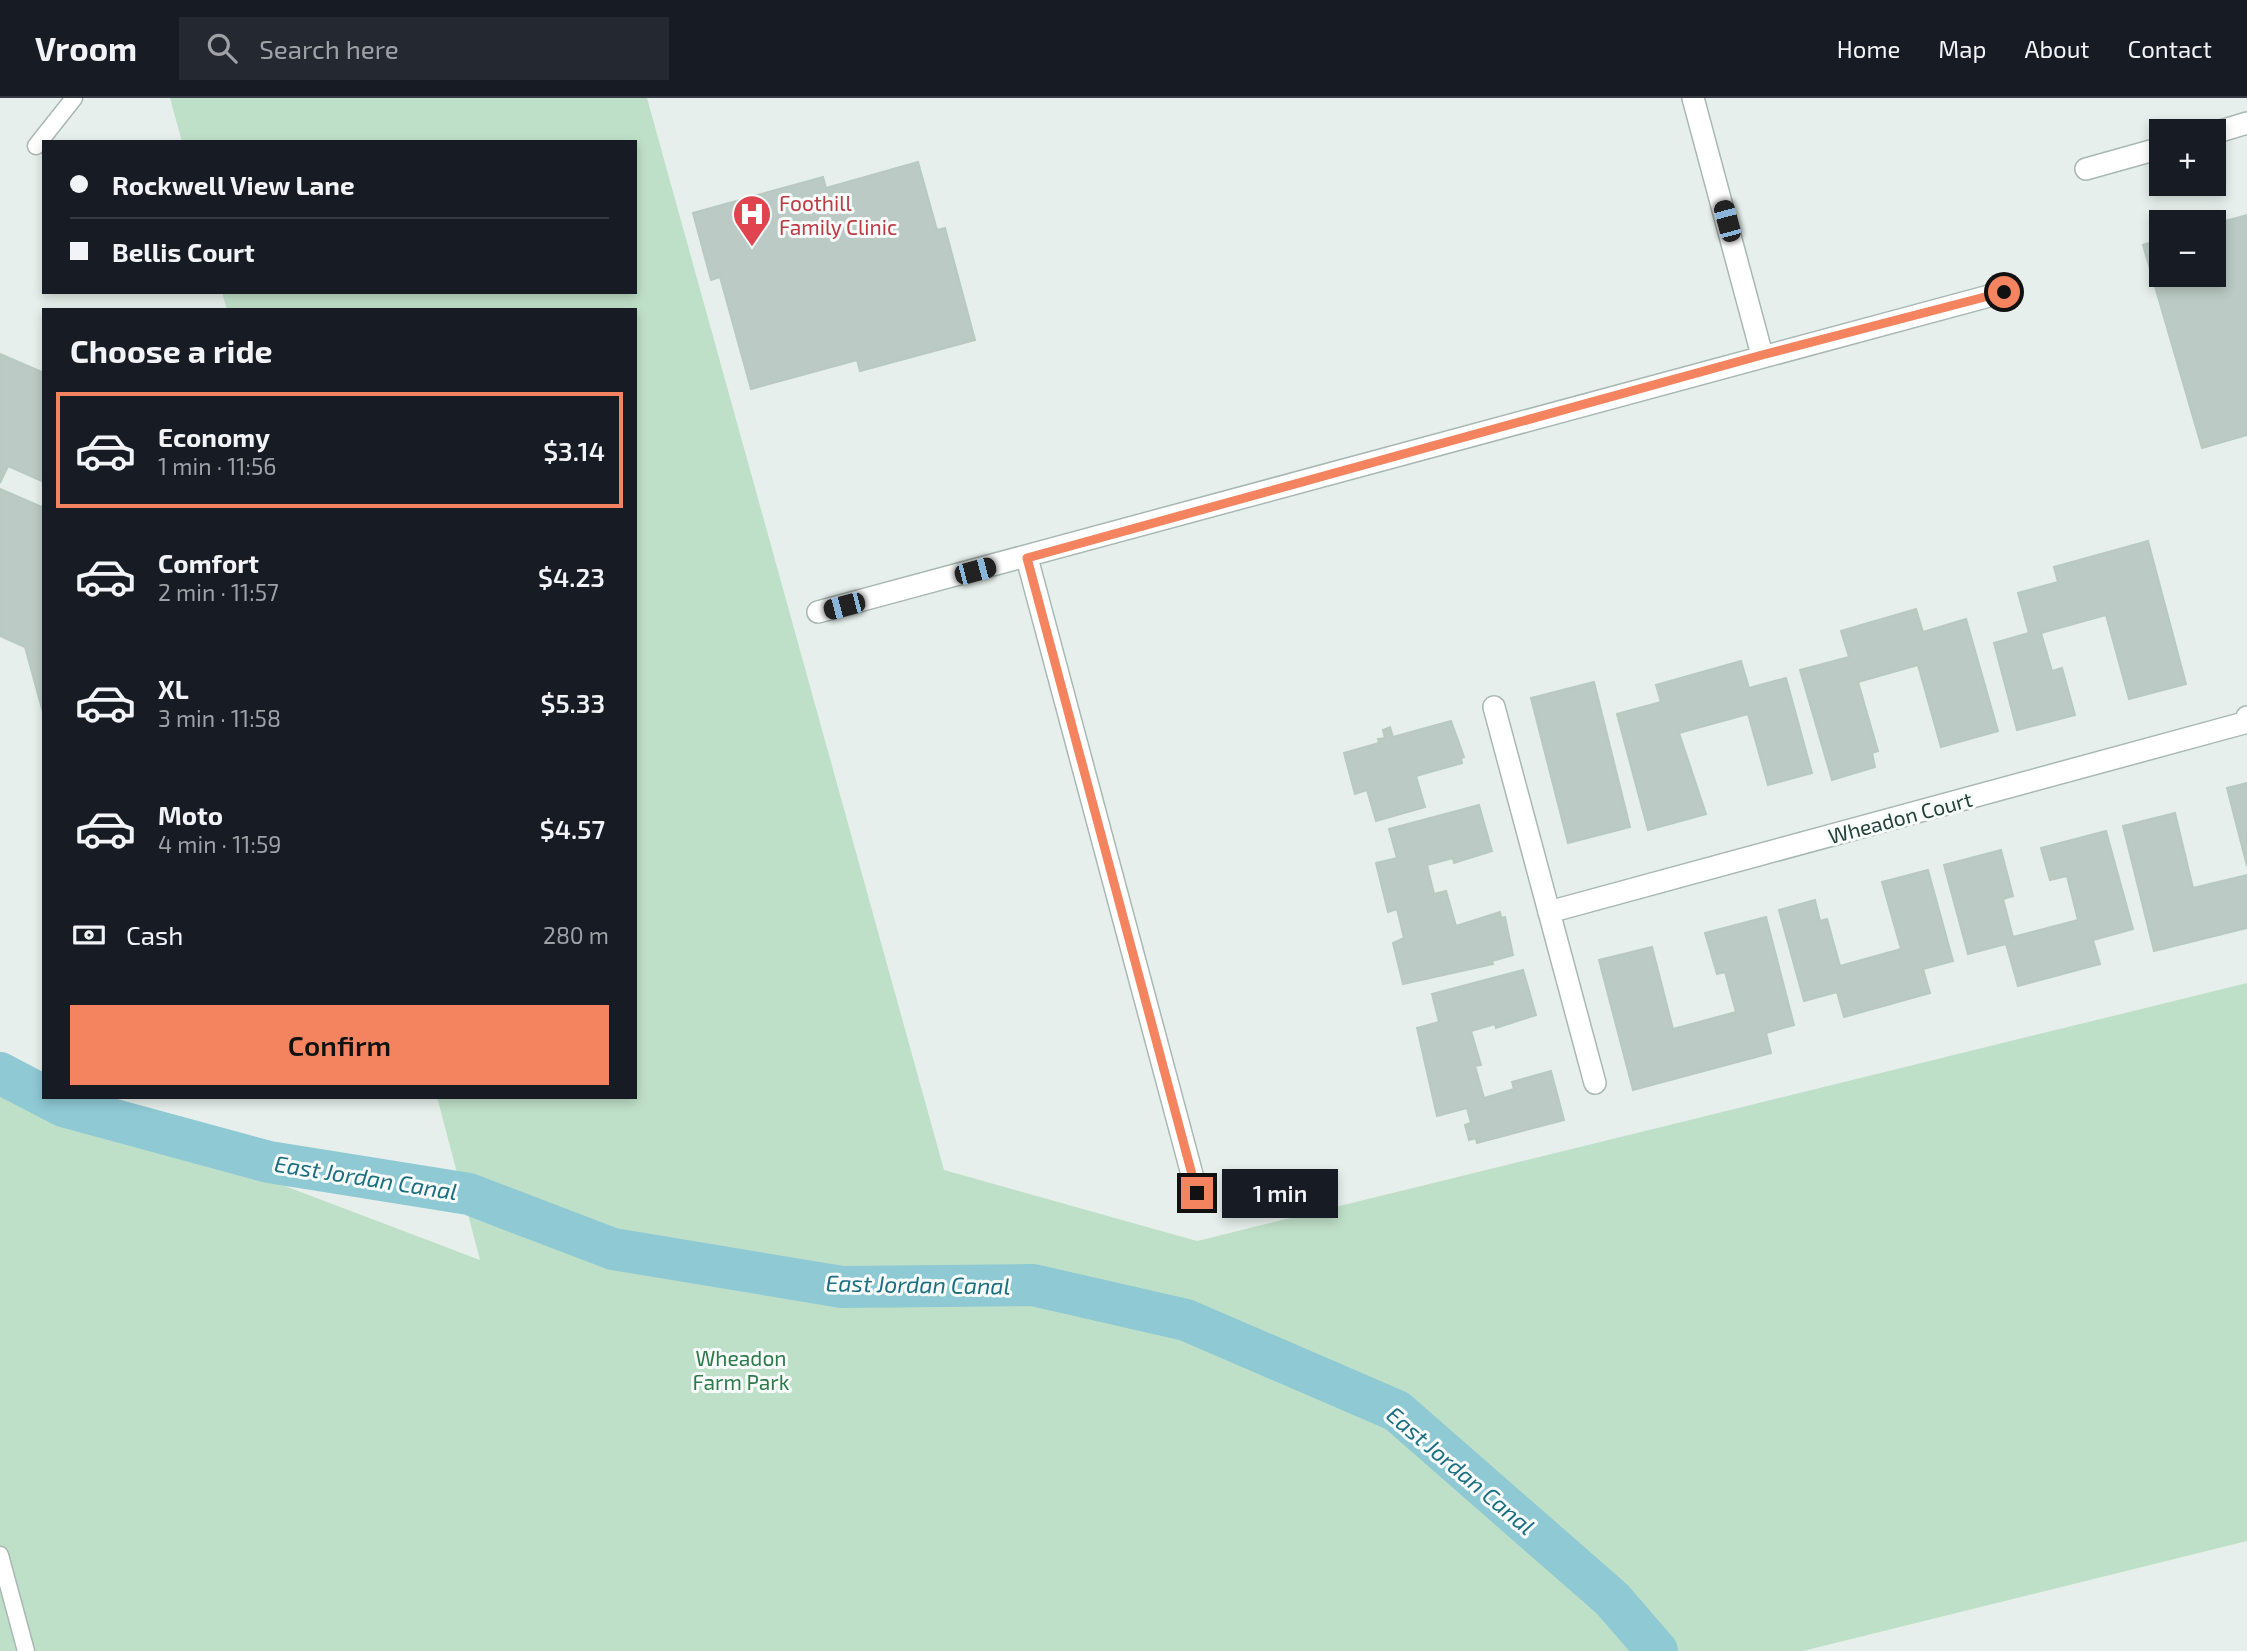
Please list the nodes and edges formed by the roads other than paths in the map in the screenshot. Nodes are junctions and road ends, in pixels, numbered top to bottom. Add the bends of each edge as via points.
1 (74, 98) edge
2 (1693, 98) edge
3 (2247, 123) edge
4 (2226, 129) edge
5 (36, 146) dead end
6 (2149, 151) edge
7 (2086, 169) dead end
8 (2004, 292) dead end
9 (1762, 355) junction
10 (1027, 558) junction
11 (818, 612) dead end
12 (1494, 707) dead end
13 (2247, 717) edge
14 (1549, 912) junction
15 (1595, 1083) dead end
16 (1197, 1193) dead end
17 (0, 1555) edge
18 (26, 1651) edge

1 - 5 lane
2 - 9 street
3 - 4 street
6 - 7 street
8 - 9 street
9 - 10 street
10 - 11 street
10 - 16 street
12 - 14 street
13 - 14 street, Wheadon Court via 2244,723
14 - 15 street
17 - 18 lane

